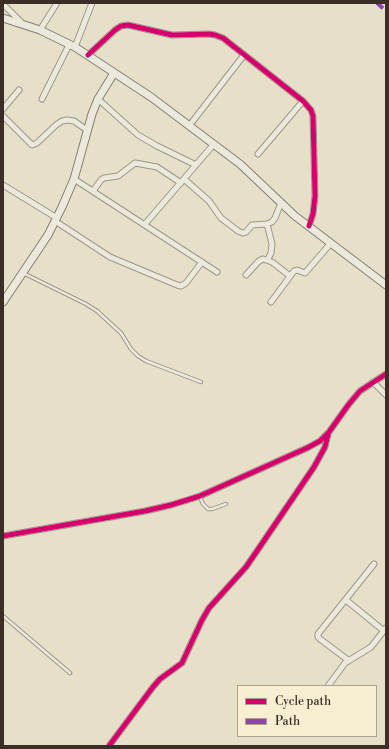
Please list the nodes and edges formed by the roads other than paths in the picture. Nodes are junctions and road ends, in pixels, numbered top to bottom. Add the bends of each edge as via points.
1 (57, 3) edge
2 (92, 3) edge
3 (3, 4) edge
4 (3, 18) edge
5 (22, 24) junction
6 (40, 30) junction
7 (72, 46) junction
8 (88, 55) junction
9 (244, 55) junction
10 (114, 73) junction
11 (19, 90) dead end
12 (42, 99) dead end
13 (98, 99) junction
14 (303, 101) junction
15 (3, 109) edge
16 (3, 116) edge
17 (189, 126) junction
18 (87, 130) junction
19 (214, 144) junction
20 (258, 154) dead end
21 (196, 165) junction
22 (74, 179) junction
23 (183, 181) junction
24 (3, 185) edge
25 (93, 191) junction
26 (281, 203) junction
27 (56, 219) junction
28 (145, 224) junction
29 (267, 224) junction
30 (309, 226) junction
31 (331, 242) junction
32 (268, 260) junction
33 (202, 262) junction
34 (217, 272) dead end
35 (23, 273) junction
36 (246, 275) dead end
37 (290, 276) junction
38 (386, 285) edge
39 (3, 302) edge
40 (271, 302) dead end
41 (386, 374) edge
42 (201, 382) dead end
43 (373, 382) junction
44 (386, 395) edge
45 (329, 432) junction
46 (200, 496) junction
47 (226, 504) dead end
48 (3, 536) edge
49 (374, 564) dead end
50 (346, 600) junction
51 (3, 616) edge
52 (385, 630) edge
53 (348, 660) junction
54 (70, 673) dead end
55 (329, 685) edge
56 (109, 746) edge

1 - 6 street
2 - 7 street
3 - 5 street
4 - 5 main road
5 - 6 main road
6 - 7 main road
7 - 8 main road
7 - 12 street
8 - 9 street via 115,30 128,25 172,35 216,35
8 - 10 main road
9 - 14 street
9 - 17 street
10 - 13 main road
10 - 17 main road
11 - 15 street
13 - 18 main road
13 - 21 street via 138,135
14 - 20 street
14 - 30 street via 313,116 315,196
16 - 18 street via 32,146 62,121 74,121
17 - 19 main road
18 - 22 main road
19 - 21 street
19 - 26 main road via 240,164
21 - 23 street
22 - 25 street
22 - 27 main road
23 - 25 street via 157,167 135,163 118,176 101,180
23 - 28 street
23 - 29 street via 205,196 221,218 238,231 242,233 252,225
24 - 27 street
25 - 28 street
26 - 29 street via 275,218
26 - 30 main road
27 - 33 street via 110,257 177,285 186,283
27 - 35 main road
28 - 33 street
29 - 32 street via 272,248
30 - 31 main road
31 - 37 street via 305,273 297,270
31 - 38 main road
32 - 36 street via 259,260
32 - 37 street
33 - 34 street
35 - 39 main road
35 - 42 lane via 97,311 121,333 131,349 146,361
37 - 40 street
41 - 43 street
43 - 44 street
43 - 45 street via 360,391
45 - 46 street via 307,448
45 - 56 street via 325,447 307,478 246,567 202,620 182,664 160,679
46 - 47 lane via 208,509
46 - 48 street via 145,512
49 - 50 street
50 - 52 street
50 - 53 street via 320,631 318,637
51 - 54 lane
52 - 53 street via 371,647
53 - 55 street

